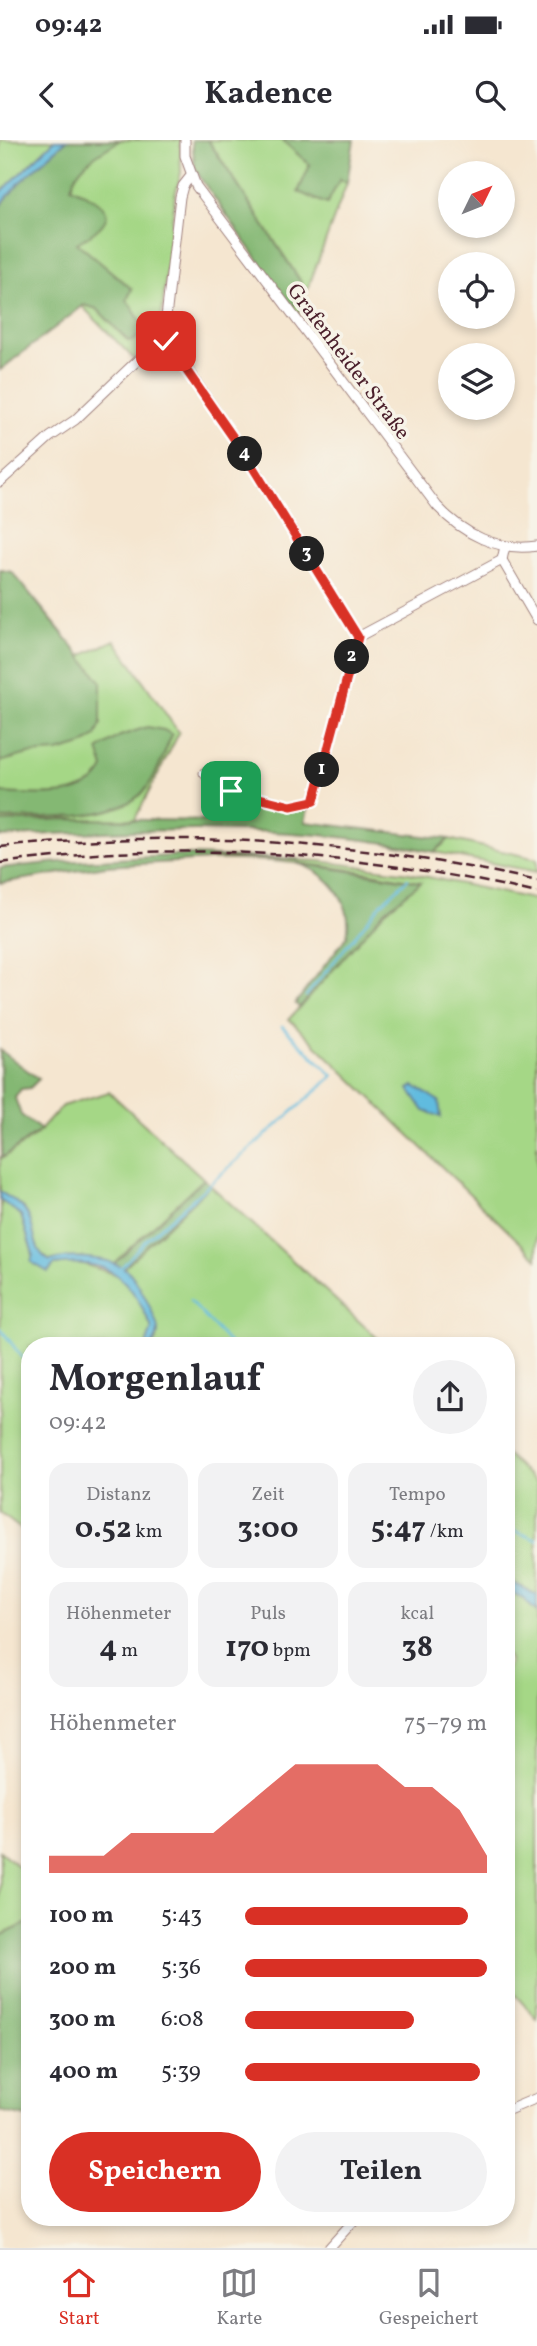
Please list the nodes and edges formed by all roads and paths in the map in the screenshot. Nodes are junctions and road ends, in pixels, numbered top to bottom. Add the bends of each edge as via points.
1 (185, 140) edge
2 (190, 177) junction
3 (164, 335) junction
4 (0, 482) edge
5 (505, 546) junction
6 (537, 547) edge
7 (502, 561) junction
8 (537, 620) edge
9 (358, 637) junction
10 (204, 773) dead end
11 (537, 2098) edge
12 (515, 2107) edge
13 (349, 2226) edge
14 (330, 2248) edge

1 - 2 street, Grafenheider Straße
2 - 3 street via 180,197
2 - 5 street, Grafenheider Straße via 437,506 460,528
3 - 4 street via 75,420
3 - 9 street via 244,453
5 - 6 street, Grafenheider Straße
5 - 7 street
7 - 8 street
7 - 9 street
9 - 10 street via 314,801 291,806 224,790
11 - 12 street
13 - 14 street

